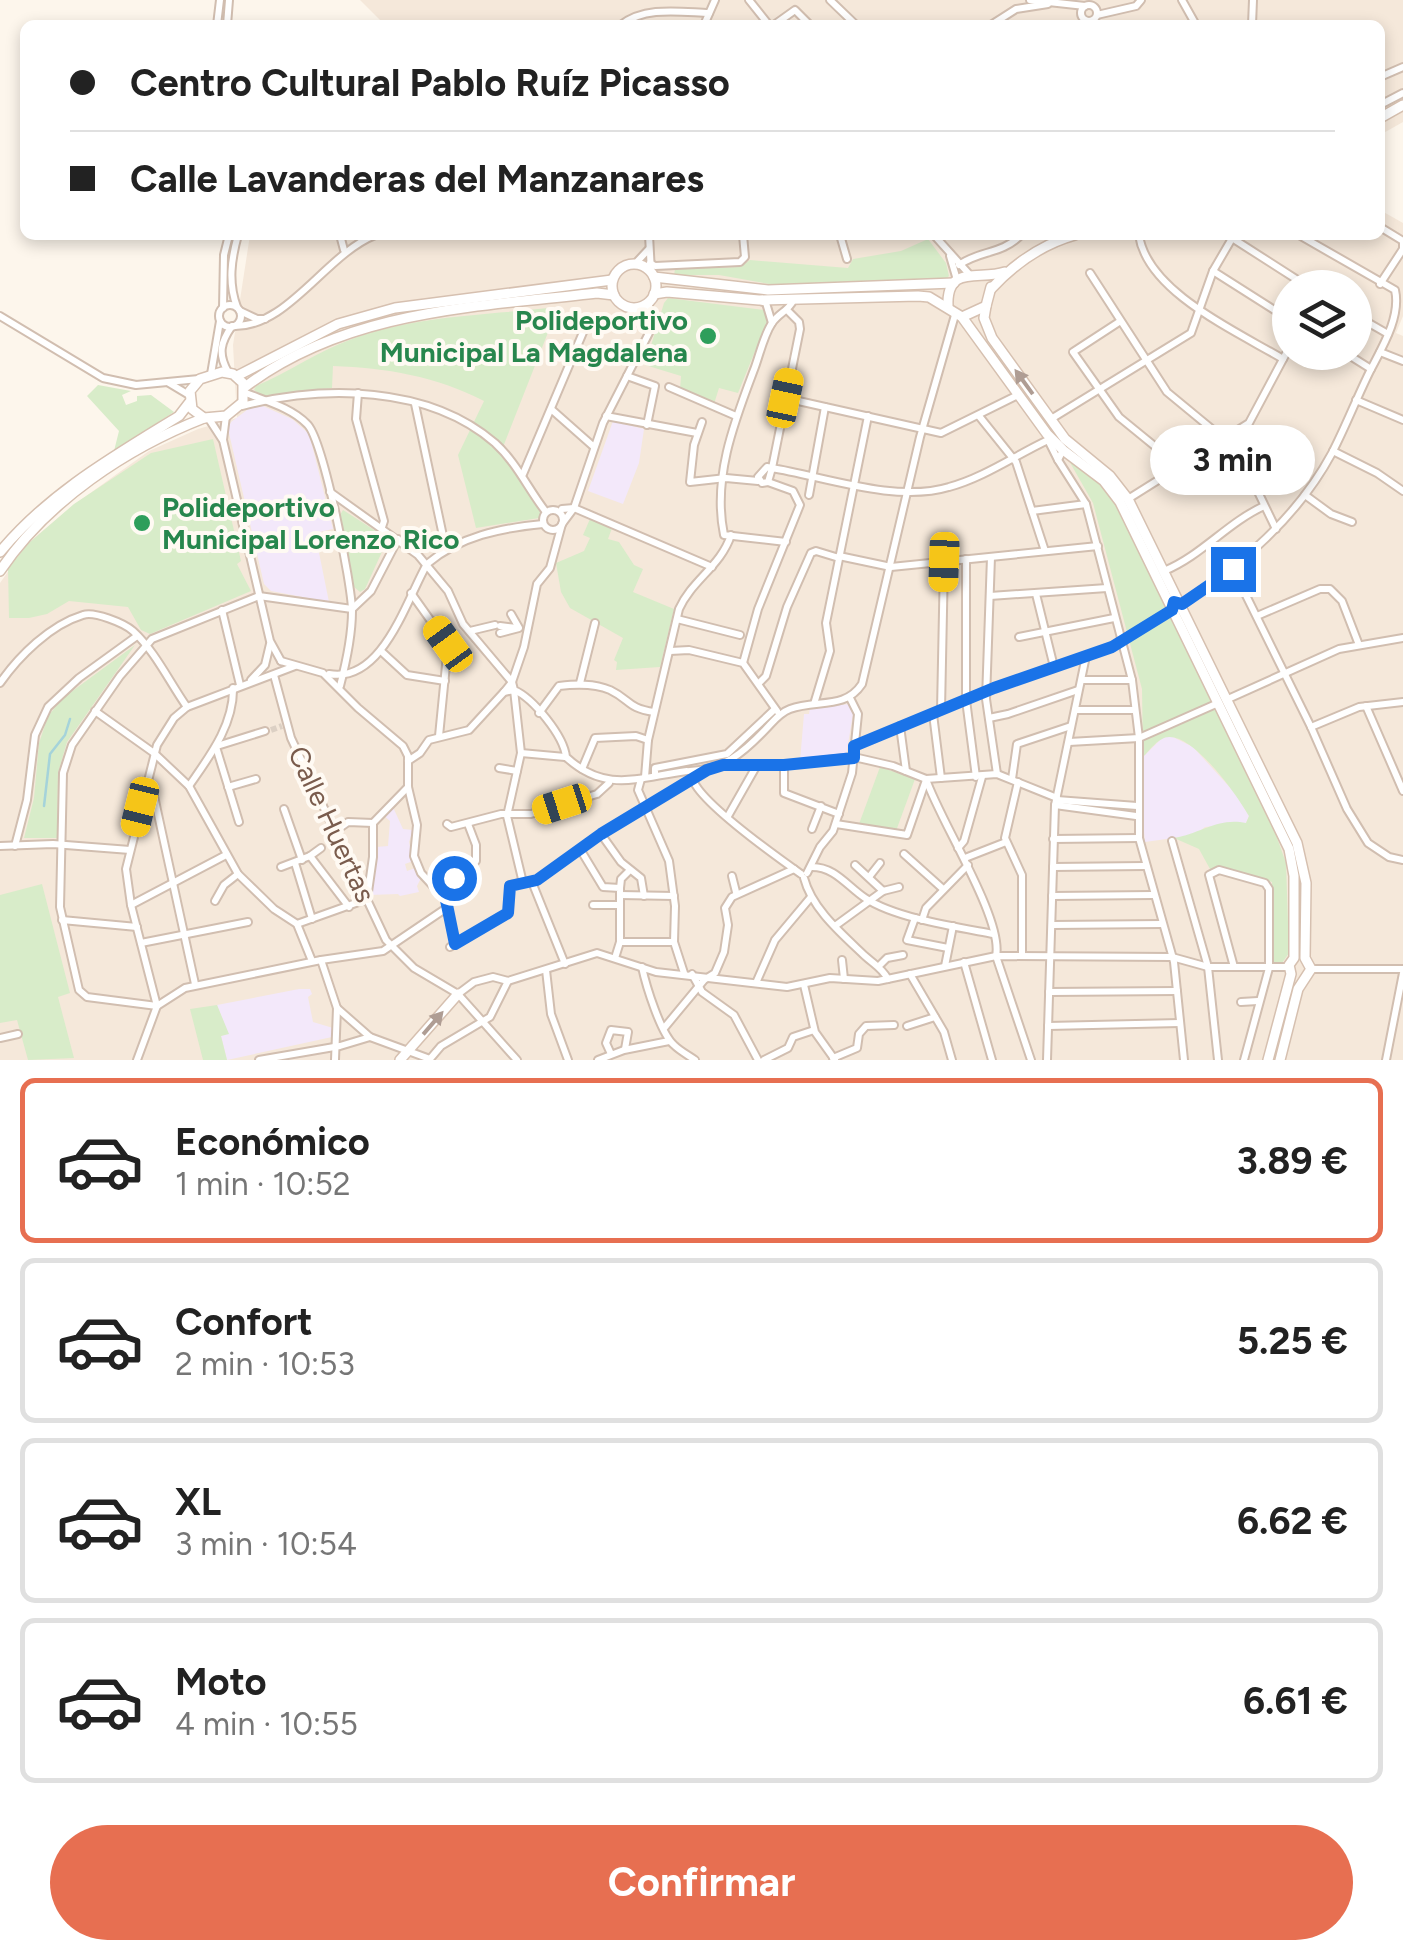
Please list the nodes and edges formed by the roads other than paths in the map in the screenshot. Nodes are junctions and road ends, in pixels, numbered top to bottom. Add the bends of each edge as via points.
1 (714, 0) edge
2 (830, 0) edge
3 (1141, 0) edge
4 (1026, 2) edge
5 (1064, 6) junction
6 (1092, 6) edge
7 (709, 13) junction
8 (627, 20) edge
9 (706, 20) edge
10 (780, 20) edge
11 (805, 20) edge
12 (851, 20) edge
13 (999, 20) edge
14 (1083, 20) edge
15 (1385, 230) edge
16 (228, 240) edge
17 (237, 240) edge
18 (341, 240) edge
19 (365, 240) edge
20 (649, 240) edge
21 (744, 240) edge
22 (841, 240) edge
23 (938, 240) edge
24 (1017, 240) edge
25 (1063, 240) edge
26 (1139, 240) edge
27 (1231, 240) edge
28 (1238, 240) edge
29 (1307, 240) edge
30 (648, 248) junction
31 (344, 250) junction
32 (949, 254) junction
33 (847, 259) dead end
34 (635, 264) junction
35 (959, 265) junction
36 (651, 270) junction
37 (1283, 270) edge
38 (1008, 271) junction
39 (1213, 272) junction
40 (969, 274) junction
41 (1090, 274) dead end
42 (985, 276) junction
43 (612, 280) junction
44 (956, 282) junction
45 (1380, 284) junction
46 (992, 289) junction
47 (614, 296) junction
48 (651, 298) junction
49 (794, 301) junction
50 (762, 302) junction
51 (986, 306) junction
52 (223, 308) junction
53 (634, 308) junction
54 (1199, 308) junction
55 (238, 309) junction
56 (1272, 309) edge
57 (785, 312) junction
58 (955, 313) junction
59 (0, 316) edge
60 (220, 319) junction
61 (266, 319) junction
62 (1119, 322) junction
63 (644, 323) junction
64 (772, 323) junction
65 (1372, 325) edge
66 (232, 326) junction
67 (1388, 334) junction
68 (1272, 352) edge
69 (1380, 352) junction
70 (1403, 361) edge
71 (1146, 362) junction
72 (1372, 366) edge
73 (1277, 370) edge
74 (1370, 370) edge
75 (211, 374) junction
76 (233, 374) junction
77 (627, 376) junction
78 (200, 378) junction
79 (168, 382) junction
80 (669, 388) dead end
81 (245, 390) junction
82 (1097, 390) junction
83 (358, 394) junction
84 (1018, 395) junction
85 (294, 396) junction
86 (785, 398) junction
87 (189, 399) junction
88 (264, 400) junction
89 (1356, 400) junction
90 (415, 404) junction
91 (242, 406) junction
92 (825, 407) junction
93 (551, 409) junction
94 (291, 412) junction
95 (226, 416) junction
96 (606, 416) junction
97 (736, 416) junction
98 (868, 416) junction
99 (979, 416) junction
100 (207, 418) junction
101 (1051, 419) junction
102 (1403, 420) edge
103 (702, 422) dead end
104 (647, 426) junction
105 (923, 430) junction
106 (697, 433) junction
107 (1048, 437) junction
108 (1224, 439) junction
109 (223, 440) junction
110 (594, 447) junction
111 (1333, 451) junction
112 (1060, 455) junction
113 (1011, 458) junction
114 (772, 468) junction
115 (1176, 468) junction
116 (522, 475) junction
117 (813, 475) junction
118 (723, 479) junction
119 (758, 481) junction
120 (768, 482) junction
121 (854, 483) junction
122 (1403, 491) edge
123 (330, 492) junction
124 (906, 492) junction
125 (809, 495) dead end
126 (1306, 495) junction
127 (576, 497) junction
128 (1128, 498) junction
129 (346, 504) junction
130 (1086, 504) junction
131 (1264, 506) junction
132 (574, 508) junction
133 (559, 509) junction
134 (1032, 511) junction
135 (334, 512) junction
136 (546, 512) junction
137 (1352, 522) dead end
138 (543, 524) junction
139 (562, 524) junction
140 (382, 527) junction
141 (1276, 529) junction
142 (727, 535) junction
143 (398, 539) junction
144 (786, 542) junction
145 (1098, 546) junction
146 (443, 551) junction
147 (1045, 551) junction
148 (0, 552) edge
149 (418, 555) junction
150 (839, 557) junction
151 (991, 557) junction
152 (966, 559) junction
153 (944, 562) junction
154 (427, 564) junction
155 (712, 567) junction
156 (891, 567) junction
157 (1233, 569) junction
158 (0, 570) edge
159 (1164, 571) junction
160 (1107, 588) junction
161 (411, 593) junction
162 (1036, 594) junction
163 (259, 596) junction
164 (990, 596) junction
165 (1177, 607) junction
166 (352, 609) junction
167 (222, 610) junction
168 (511, 614) dead end
169 (1256, 616) junction
170 (677, 618) junction
171 (1114, 618) junction
172 (596, 622) dead end
173 (524, 628) junction
174 (470, 631) junction
175 (1044, 631) junction
176 (740, 635) dead end
177 (137, 636) junction
178 (1019, 636) dead end
179 (1403, 638) edge
180 (270, 641) junction
181 (1120, 643) junction
182 (144, 645) junction
183 (1359, 645) junction
184 (381, 651) junction
185 (670, 651) junction
186 (1086, 656) junction
187 (267, 661) junction
188 (743, 663) junction
189 (277, 667) junction
190 (1054, 667) junction
191 (323, 673) junction
192 (1284, 673) junction
193 (344, 675) junction
194 (250, 680) junction
195 (1082, 680) junction
196 (1132, 680) junction
197 (445, 681) junction
198 (0, 683) edge
199 (580, 683) junction
200 (759, 683) junction
201 (862, 684) junction
202 (237, 686) junction
203 (513, 686) junction
204 (340, 687) junction
205 (1080, 690) junction
206 (986, 692) junction
207 (850, 698) junction
208 (966, 700) junction
209 (1222, 701) junction
210 (1403, 702) edge
211 (814, 704) junction
212 (1366, 706) junction
213 (186, 707) junction
214 (1075, 710) junction
215 (1136, 710) junction
216 (95, 711) junction
217 (654, 712) junction
218 (937, 712) junction
219 (539, 714) junction
220 (777, 714) junction
221 (858, 714) junction
222 (989, 718) junction
223 (900, 726) junction
224 (1072, 726) junction
225 (1311, 727) junction
226 (264, 732) tunnel mouth
227 (439, 736) junction
228 (1139, 738) junction
229 (648, 740) junction
230 (1068, 742) junction
231 (215, 746) junction
232 (854, 746) junction
233 (154, 753) junction
234 (522, 753) junction
235 (742, 754) junction
236 (566, 757) junction
237 (854, 758) junction
238 (408, 762) junction
239 (746, 764) junction
240 (584, 765) junction
241 (723, 765) junction
242 (756, 765) junction
243 (784, 765) junction
244 (499, 768) dead end
245 (1012, 769) junction
246 (517, 772) junction
247 (906, 772) junction
248 (996, 772) junction
249 (649, 774) junction
250 (690, 776) junction
251 (979, 777) junction
252 (256, 778) dead end
253 (942, 778) junction
254 (926, 779) junction
255 (1015, 781) junction
256 (610, 782) junction
257 (146, 786) junction
258 (189, 786) junction
259 (228, 787) junction
260 (408, 787) junction
261 (1403, 792) edge
262 (1056, 801) junction
263 (645, 806) junction
264 (821, 806) junction
265 (1136, 806) junction
266 (284, 809) dead end
267 (838, 814) junction
268 (507, 816) junction
269 (728, 816) junction
270 (1136, 816) junction
271 (239, 822) dead end
272 (373, 823) junction
273 (447, 824) dead end
274 (468, 824) junction
275 (836, 824) junction
276 (812, 829) dead end
277 (334, 832) junction
278 (601, 834) junction
279 (1053, 838) junction
280 (1139, 838) junction
281 (1172, 840) dead end
282 (1006, 842) junction
283 (61, 844) junction
284 (0, 846) edge
285 (15, 846) junction
286 (321, 848) dead end
287 (958, 848) junction
288 (580, 849) junction
289 (130, 850) junction
290 (904, 854) dead end
291 (226, 855) junction
292 (310, 856) junction
293 (1403, 860) edge
294 (298, 861) junction
295 (967, 862) junction
296 (880, 864) dead end
297 (855, 866) dead end
298 (1146, 866) junction
299 (281, 867) dead end
300 (1053, 867) junction
301 (630, 870) junction
302 (804, 872) junction
303 (238, 874) junction
304 (732, 876) dead end
305 (868, 877) junction
306 (172, 882) junction
307 (528, 883) junction
308 (900, 888) dead end
309 (943, 889) junction
310 (882, 891) junction
311 (736, 892) junction
312 (809, 893) junction
313 (1154, 895) junction
314 (620, 896) junction
315 (644, 896) junction
316 (674, 896) junction
317 (1052, 896) junction
318 (367, 899) junction
319 (215, 902) dead end
320 (872, 902) junction
321 (447, 903) junction
322 (131, 905) junction
323 (593, 905) dead end
324 (349, 907) junction
325 (312, 918) junction
326 (918, 919) junction
327 (62, 920) junction
328 (248, 922) dead end
329 (297, 924) junction
330 (1162, 924) junction
331 (1052, 925) junction
332 (835, 926) junction
333 (952, 926) junction
334 (137, 927) junction
335 (184, 934) junction
336 (994, 934) junction
337 (620, 942) junction
338 (674, 942) junction
339 (141, 943) junction
340 (391, 946) junction
341 (948, 948) junction
342 (903, 955) dead end
343 (996, 956) junction
344 (1022, 956) junction
345 (1050, 957) junction
346 (1172, 957) junction
347 (615, 958) junction
348 (321, 960) junction
349 (842, 960) dead end
350 (312, 962) junction
351 (964, 962) junction
352 (565, 964) junction
353 (1295, 964) junction
354 (880, 966) junction
355 (944, 966) junction
356 (1208, 966) junction
357 (642, 968) junction
358 (1234, 968) junction
359 (1269, 968) junction
360 (1311, 969) junction
361 (546, 970) junction
362 (1403, 971) edge
363 (688, 973) junction
364 (910, 974) junction
365 (709, 977) junction
366 (844, 979) junction
367 (888, 979) junction
368 (1302, 979) junction
369 (508, 981) junction
370 (756, 982) junction
371 (195, 984) junction
372 (804, 985) junction
373 (698, 988) junction
374 (1177, 990) junction
375 (1049, 992) junction
376 (458, 994) junction
377 (1258, 1001) junction
378 (1241, 1002) dead end
379 (157, 1006) junction
380 (337, 1008) junction
381 (935, 1017) junction
382 (484, 1022) junction
383 (1180, 1023) junction
384 (894, 1024) dead end
385 (907, 1026) dead end
386 (1048, 1026) junction
387 (641, 1027) dead end
388 (665, 1027) junction
389 (814, 1030) junction
390 (18, 1034) dead end
391 (630, 1035) junction
392 (370, 1037) junction
393 (0, 1038) edge
394 (142, 1043) junction
395 (671, 1043) junction
396 (334, 1046) junction
397 (624, 1050) junction
398 (611, 1054) junction
399 (404, 1056) edge
400 (431, 1059) edge
401 (834, 1059) edge
402 (137, 1060) edge
403 (147, 1060) edge
404 (259, 1060) edge
405 (335, 1060) edge
406 (517, 1060) edge
407 (568, 1060) edge
408 (598, 1060) edge
409 (695, 1060) edge
410 (761, 1060) edge
411 (952, 1060) edge
412 (992, 1060) edge
413 (1030, 1060) edge
414 (1048, 1060) edge
415 (1184, 1060) edge
416 (1218, 1060) edge
417 (1244, 1060) edge
418 (1268, 1060) edge
419 (1280, 1060) edge
420 (1386, 1060) edge

1 - 7 street
2 - 12 street
3 - 6 street via 1136,6
4 - 5 street
4 - 13 street
5 - 6 street
5 - 14 street
7 - 8 street via 648,13
7 - 9 street
10 - 11 street via 795,10
15 - 45 street via 1403,241 1403,249
16 - 52 street
17 - 55 street via 231,291
18 - 31 street
19 - 31 street
20 - 30 street
21 - 36 street via 740,262
22 - 33 street
23 - 32 street
24 - 35 street
25 - 38 main road
26 - 54 street via 1160,277
27 - 39 street
28 - 37 street
29 - 45 street
30 - 34 street
30 - 36 street
31 - 61 street
32 - 35 street
32 - 44 street
34 - 36 main road
34 - 43 main road
35 - 40 street
36 - 44 main road via 668,281 768,290
36 - 48 main road
38 - 42 main road
38 - 46 main road
39 - 54 street
39 - 56 street
40 - 42 main road
40 - 44 main road
41 - 62 street
42 - 46 main road
43 - 47 main road
43 - 76 main road via 395,308 338,324
44 - 58 main road via 949,292
45 - 67 street via 1395,290 1398,302
46 - 51 main road
47 - 53 main road
47 - 81 main road via 393,319 306,350
48 - 50 main road via 667,292
48 - 53 main road
48 - 63 street
49 - 50 main road
49 - 57 street
49 - 58 main road via 918,296
50 - 57 street
50 - 64 street
51 - 58 main road
101 -> 51 main road via 992,338
52 - 55 street
52 - 60 street
53 - 63 street
54 - 68 street
54 - 71 street via 1191,333
55 - 61 street
55 - 66 street via 240,321
57 - 64 street
57 - 86 street via 800,329
58 - 84 main road
58 - 105 street
59 - 79 street via 103,378 130,385
60 - 66 street
60 - 75 street
61 - 66 street
62 - 71 street
62 - 82 street via 1073,352
63 - 77 street via 649,333
63 - 93 street via 603,320 584,330
64 - 97 street
65 - 67 street
66 - 76 street via 220,353
67 - 69 street
69 - 70 street
69 - 72 street
71 - 82 street
71 - 108 street via 1167,392
73 - 108 street via 1249,423
74 - 89 street
75 - 76 main road
75 - 78 main road
76 - 81 main road
77 - 96 street
77 - 104 street via 655,386
78 - 79 street
78 - 87 main road
79 - 87 street
80 - 97 street
81 - 88 street
81 - 91 main road
82 - 101 street
82 - 115 street
83 - 85 street
83 - 90 street
83 - 140 street via 356,420
84 - 99 street
84 - 107 main road
85 - 88 street
85 - 94 street
86 - 92 street
86 - 114 street
87 - 100 main road
87 - 148 main road via 179,416 54,498
88 - 91 street
88 - 94 street
89 - 102 street
89 - 111 street
90 - 116 street via 474,427
90 - 146 street
91 - 95 main road
92 - 98 street
92 - 117 street
93 - 110 street
93 - 116 street
94 - 123 street via 312,429
95 - 100 main road
95 - 109 street, Calle Huertas
96 - 104 street
96 - 110 street
97 - 118 street
98 - 105 street
98 - 121 street
99 - 105 street via 942,433
99 - 113 street
100 - 109 street, Calle Huertas
100 - 158 main road via 144,448 60,504
101 - 128 main road
103 - 106 street
104 - 106 street
105 - 124 street
106 - 118 street via 690,482
107 - 112 main road
107 - 113 street
108 - 115 street
108 - 131 street
109 - 163 street, Calle Huertas
110 - 127 street
111 - 122 street
111 - 126 street
112 - 130 street
112 - 165 main road via 1104,482 1120,502
113 - 124 street via 954,486
113 - 134 street
114 - 117 street
114 - 119 street via 763,468
114 - 120 street
115 - 128 street
116 - 136 street
117 - 121 street
117 - 125 street
118 - 119 street
118 - 142 street
119 - 120 street
120 - 144 street via 800,500
121 - 124 street
121 - 150 street
123 - 129 street
123 - 135 street
124 - 156 street
126 - 137 street
126 - 141 street
127 - 132 street
127 - 133 street
128 - 159 main road
129 - 135 street
129 - 140 street
130 - 134 street
130 - 145 street
131 - 141 street
131 - 159 street
132 - 133 street
132 - 139 street
132 - 155 street
133 - 136 street
133 - 139 street
134 - 147 street
135 - 166 street
136 - 138 street
138 - 139 street via 553,530
138 - 146 street via 498,529
139 - 173 street
140 - 143 street
141 - 157 street
142 - 144 street
142 - 155 street via 724,555
143 - 149 street
143 - 166 street via 371,591
144 - 188 street
145 - 147 street
145 - 160 street
146 - 149 street
146 - 154 street
147 - 151 street
149 - 154 street
150 - 156 street
150 - 200 street via 810,553
150 - 211 street via 826,623 830,651
151 - 152 street
151 - 164 street
152 - 153 street
152 - 208 street
153 - 156 street
153 - 218 street
154 - 161 street
154 - 174 street
155 - 170 street via 684,598
156 - 201 street
157 - 165 street
157 - 169 street
159 - 165 main road
160 - 162 street
160 - 171 street
161 - 184 street
161 - 197 street via 448,644
162 - 164 street
162 - 175 street
163 - 166 street
163 - 167 street
163 - 180 street, Calle Huertas
164 - 206 street
165 - 181 street
165 - 209 main road
166 - 193 street
167 - 182 street
167 - 202 street
168 - 173 street
169 - 183 street via 1330,589 1342,600
169 - 192 street
170 - 176 street
170 - 185 street
171 - 175 street
171 - 181 street
172 - 199 street
173 - 174 street
173 - 203 street
174 - 203 street
175 - 178 street
175 - 190 street
177 - 182 street
177 - 198 street via 104,618 82,615 36,644
177 - 285 street via 48,707 35,735
179 - 183 street
180 - 187 street, Calle Huertas
180 - 189 street, Calle Huertas
181 - 186 street
181 - 196 street
182 - 213 street
182 - 216 street
183 - 192 street
184 - 193 street via 364,668
184 - 197 street via 407,676
185 - 188 street
185 - 217 street
186 - 190 street
186 - 195 street
187 - 189 street
187 - 189 street
187 - 194 street
188 - 200 street
189 - 191 street
189 - 194 street
189 - 277 street, Calle Huertas via 284,726
190 - 206 street
191 - 193 street
191 - 204 street
192 - 209 street
192 - 225 street
193 - 204 street
194 - 202 street
195 - 196 street
195 - 205 street
196 - 215 street
197 - 227 street
199 - 217 street
199 - 219 street via 559,686
200 - 220 street
201 - 207 street
201 - 221 street
202 - 213 street
202 - 231 street
203 - 219 street
203 - 227 street via 469,730
203 - 234 street
204 - 238 street via 400,741
205 - 214 street
205 - 222 street
206 - 208 street
206 - 222 street
207 - 211 street
207 - 221 street
208 - 218 street
208 - 251 street
209 - 228 street
209 - 353 main road via 1297,843 1306,883
210 - 212 street
211 - 220 street
212 - 225 street
212 - 261 street
213 - 233 street
214 - 215 street
214 - 224 street
215 - 228 street
216 - 233 street
216 - 283 street via 67,758
217 - 229 street
218 - 223 street
218 - 253 street
219 - 236 street
220 - 235 street
220 - 249 street via 728,754
221 - 232 street
222 - 248 street
223 - 232 street
223 - 247 street
224 - 230 street
224 - 245 street via 1018,744
225 - 293 street via 1356,825 1378,851
226 - 231 street
227 - 238 street
228 - 230 street
228 - 265 street
229 - 240 street via 595,738
229 - 249 street
230 - 262 street
231 - 258 street
231 - 259 street
232 - 237 street
233 - 257 street
233 - 258 street
234 - 236 street
234 - 246 street
235 - 239 street
235 - 241 street
236 - 240 street
237 - 243 street
237 - 247 street
237 - 267 street
238 - 260 street
239 - 241 street
239 - 242 street
240 - 256 street
241 - 250 street
242 - 243 street
242 - 269 street
243 - 264 street via 784,793
244 - 246 street
245 - 248 street
245 - 255 street
246 - 268 street
247 - 254 street
248 - 251 street
248 - 255 street
249 - 250 street
249 - 256 street
249 - 263 street via 637,786
250 - 263 street
250 - 269 street
251 - 253 street
251 - 287 street
252 - 259 street
253 - 254 street
254 - 275 street via 907,834
254 - 287 street
255 - 262 street
255 - 282 street
256 - 268 street via 596,794
257 - 289 street
257 - 306 street via 154,796
258 - 291 street
259 - 271 street
260 - 272 street
260 - 321 street via 417,866
262 - 265 street
262 - 270 street
262 - 279 street
263 - 278 street
263 - 316 street via 669,861
264 - 267 street
264 - 276 street
265 - 270 street
266 - 294 street
267 - 275 street
268 - 274 street
268 - 307 street
269 - 302 street
270 - 280 street
272 - 277 street via 348,822
272 - 318 street
273 - 274 street
274 - 321 street via 476,852 472,865 450,881
275 - 302 street
277 - 318 street, Calle Huertas
278 - 288 street
278 - 301 street
279 - 280 street
279 - 300 street
280 - 298 street
281 - 356 street
282 - 295 street
282 - 344 street via 1022,875
283 - 285 street
283 - 289 street
283 - 327 street
284 - 285 street
286 - 292 street
287 - 295 street
288 - 307 street
288 - 314 street via 602,888
289 - 322 street
290 - 309 street
291 - 303 street
291 - 306 street
292 - 294 street
292 - 324 street
294 - 299 street
294 - 325 street
295 - 309 street
295 - 336 street
296 - 305 street
297 - 305 street
298 - 300 street
298 - 313 street
300 - 317 street
301 - 314 street via 621,878
301 - 315 street via 641,878
302 - 311 street
302 - 312 street
302 - 320 street via 830,870
303 - 319 street
303 - 329 street
304 - 311 street
305 - 310 street
306 - 322 street
306 - 335 street
307 - 321 street via 510,886 508,913 453,946
307 - 352 street
308 - 310 street
309 - 326 street
310 - 320 street
311 - 365 street via 726,908 724,952
312 - 332 street
312 - 370 street
313 - 317 street
313 - 330 street
314 - 315 street
314 - 323 street
314 - 337 street
315 - 316 street
316 - 338 street
317 - 331 street
318 - 324 street
318 - 340 street, Calle Huertas
320 - 326 street
320 - 332 street
321 - 340 street
322 - 334 street
324 - 325 street
325 - 329 street
326 - 333 street
326 - 341 street via 906,940
327 - 334 street
327 - 379 street via 82,995
328 - 335 street
329 - 350 street
330 - 331 street
330 - 346 street
331 - 345 street
332 - 354 street
333 - 336 street
333 - 341 street
334 - 339 street
335 - 339 street
335 - 371 street
336 - 343 street
337 - 338 street
337 - 347 street
338 - 363 street
339 - 379 street
340 - 348 street
340 - 376 street, Calle Huertas
341 - 355 street
342 - 354 street
343 - 344 street
343 - 351 street
343 - 413 street
344 - 345 street
345 - 346 street
345 - 375 street
346 - 356 street
346 - 374 street
347 - 352 street via 597,953
347 - 357 street
348 - 350 street
348 - 380 street
349 - 366 street
350 - 371 street
351 - 355 street
351 - 412 street
352 - 361 street
353 - 359 street
353 - 360 main road
353 - 368 main road
353 - 418 main road
354 - 367 street
355 - 364 street
356 - 358 street
356 - 416 street
357 - 363 street
357 - 388 street
358 - 359 street
358 - 359 street via 1209,876 1224,870 1268,886
359 - 377 street
360 - 362 street
360 - 368 main road
361 - 369 street
361 - 407 street via 551,1014
362 - 420 street
363 - 365 street
363 - 373 street
364 - 367 street
364 - 381 street
365 - 370 street
365 - 373 street
366 - 367 street
366 - 372 street
368 - 419 main road
369 - 376 street via 493,977
369 - 382 street
370 - 372 street
371 - 379 street
372 - 389 street
373 - 388 street
373 - 410 street via 734,1015
374 - 375 street
374 - 383 street
375 - 386 street
376 - 382 street, Calle Huertas
399 -> 376 main road
377 - 378 street
377 - 417 street
379 - 394 street
380 - 392 street
380 - 396 street
381 - 385 street
381 - 411 street
382 - 400 street
382 - 406 street, Calle Huertas
383 - 386 street
383 - 415 street
384 - 401 street via 866,1026 858,1048
386 - 414 street
387 - 391 street
388 - 395 street
389 - 401 street
389 - 410 street
390 - 393 street
391 - 397 street
391 - 398 street via 611,1030
392 - 396 street
392 - 399 street
394 - 402 street
394 - 403 street
395 - 397 street
395 - 409 street
396 - 404 street
396 - 405 street
397 - 398 street
398 - 408 street
399 - 400 street

